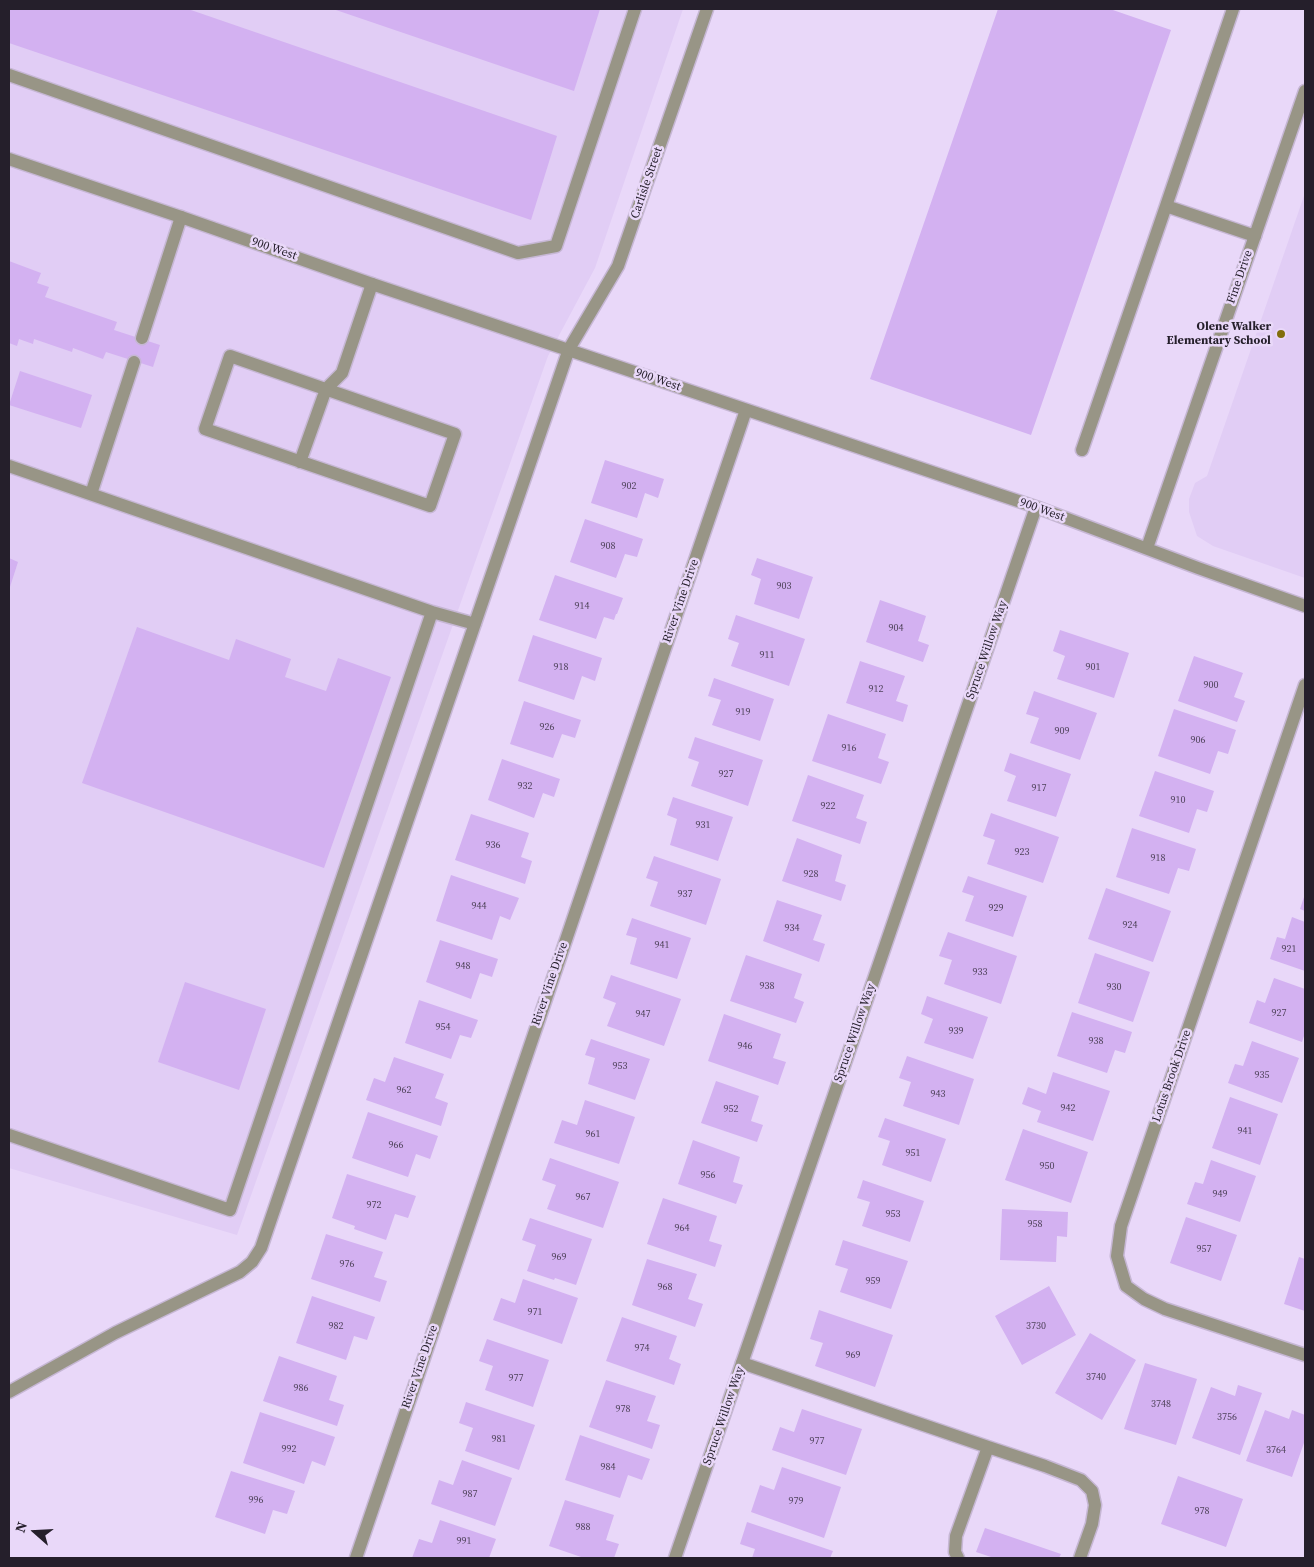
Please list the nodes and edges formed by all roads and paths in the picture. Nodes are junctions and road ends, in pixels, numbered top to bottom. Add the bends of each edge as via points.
1 (635, 9) edge
2 (707, 9) edge
3 (1233, 9) edge
4 (9, 75) edge
5 (1305, 91) edge
6 (9, 159) edge
7 (1166, 206) junction
8 (181, 217) junction
9 (1255, 236) junction
10 (372, 284) junction
11 (142, 338) dead end
12 (569, 349) junction
13 (134, 362) dead end
14 (326, 390) junction
15 (746, 410) junction
16 (1082, 450) dead end
17 (300, 462) junction
18 (9, 466) edge
19 (91, 494) junction
20 (1036, 507) junction
21 (1147, 548) junction
22 (1305, 606) edge
23 (432, 612) junction
24 (475, 624) junction
25 (1305, 686) edge
26 (9, 1135) edge
27 (1305, 1355) edge
28 (742, 1363) junction
29 (9, 1392) edge
30 (988, 1447) junction
31 (356, 1558) edge
32 (675, 1558) edge
33 (958, 1558) edge
34 (1080, 1558) edge

1 - 4 street via 556,246 518,253
2 - 12 street, Carlisle Street via 618,266
3 - 7 street
5 - 9 street, Fine Drive
6 - 8 street, 900 West
7 - 9 street
7 - 16 street
8 - 10 street, 900 West
8 - 11 street
9 - 21 street, Fine Drive
10 - 12 street, 900 West
10 - 14 street via 342,373
12 - 15 street, 900 West
12 - 24 street, Carlisle Street
13 - 19 street
14 - 17 street
14 - 17 street via 230,356 205,429
14 - 17 street via 455,434 430,506
15 - 20 street, 900 West
15 - 31 street, River Vine Drive
18 - 19 street
19 - 23 street
20 - 21 street, 900 West
20 - 28 street, Spruce Willow Way
21 - 22 street, 900 West
23 - 24 street
23 - 26 street via 230,1210
24 - 29 street, Carlisle Street via 261,1248 240,1272 115,1333
25 - 27 street, Lotus Brook Drive via 1121,1226 1117,1256 1126,1286 1144,1299 1164,1309
28 - 30 street
28 - 32 street, Spruce Willow Way
30 - 33 street via 956,1536
30 - 34 street via 1081,1480 1092,1491 1095,1506 1092,1524

